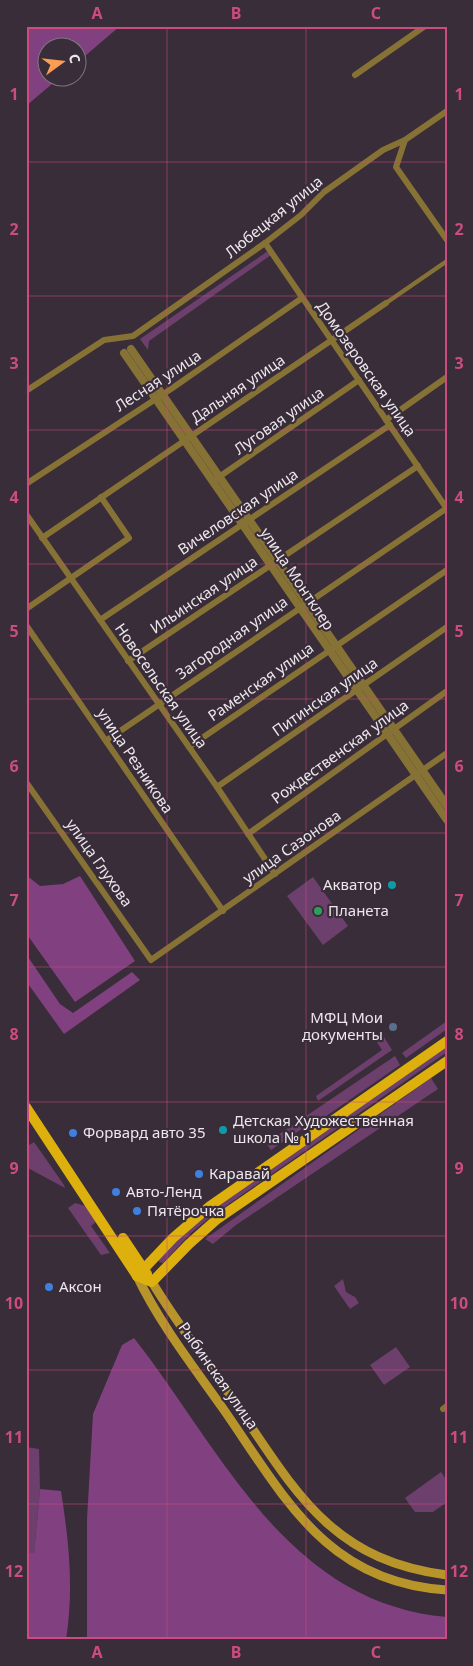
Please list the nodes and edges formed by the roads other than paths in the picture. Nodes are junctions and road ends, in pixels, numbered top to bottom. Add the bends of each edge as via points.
1 (425, 26) edge
2 (354, 75) dead end
3 (447, 111) edge
4 (405, 140) junction
5 (447, 240) edge
6 (265, 243) junction
7 (447, 261) edge
8 (302, 298) junction
9 (386, 304) joint
10 (133, 336) junction
11 (332, 341) junction
12 (127, 351) joint
13 (447, 377) edge
14 (359, 380) junction
15 (26, 391) edge
16 (159, 396) junction
17 (388, 423) junction
18 (188, 438) junction
19 (418, 466) junction
20 (216, 479) junction
21 (26, 484) edge
22 (101, 497) junction
23 (447, 508) edge
24 (26, 514) edge
25 (246, 522) junction
26 (42, 538) junction
27 (274, 562) junction
28 (447, 570) edge
29 (71, 578) junction
30 (303, 605) junction
31 (26, 609) edge
32 (100, 620) junction
33 (26, 625) edge
34 (447, 627) edge
35 (332, 648) junction
36 (128, 661) junction
37 (360, 688) junction
38 (447, 691) edge
39 (159, 704) junction
40 (390, 731) junction
41 (107, 740) junction
42 (189, 747) junction
43 (447, 753) edge
44 (419, 773) junction
45 (26, 782) edge
46 (217, 787) junction
47 (447, 806) edge
48 (447, 820) edge
49 (248, 834) junction
50 (275, 874) junction
51 (223, 911) junction
52 (151, 960) joint
53 (447, 1041) edge
54 (447, 1060) edge
55 (26, 1107) edge
56 (141, 1272) junction
57 (152, 1282) junction
58 (447, 1575) edge
59 (447, 1590) edge

1 - 2 street
3 - 4 street, Любецкая улица
4 - 5 street via 396,166
4 - 6 street, Любецкая улица via 383,150 324,192
6 - 8 street, Домозеровская улица
6 - 10 street, Любецкая улица
7 - 9 street, Дальняя улица
8 - 11 street, Домозеровская улица
8 - 16 street, Лесная улица
9 - 11 street, Дальняя улица
10 - 12 street
10 - 15 street, Любецкая улица via 104,340
11 - 14 street, Домозеровская улица
11 - 18 street, Дальняя улица
12 - 16 street, улица Монтклер
13 - 17 street, Вичеловская улица
14 - 17 street, Домозеровская улица
14 - 20 street, Луговая улица
16 - 18 street, улица Монтклер
16 - 21 street, Лесная улица
17 - 19 street, Домозеровская улица
17 - 25 street, Вичеловская улица
18 - 20 street, улица Монтклер
18 - 22 street, Дальняя улица
19 - 23 street, Домозеровская улица
19 - 27 street, Ильинская улица
20 - 25 street, улица Монтклер
22 - 26 street, Дальняя улица
22 - 29 street via 129,538
23 - 30 street, Загородная улица
24 - 26 street, Новосельская улица
25 - 27 street, улица Монтклер
25 - 32 street, Вичеловская улица
26 - 29 street, Новосельская улица
27 - 30 street, улица Монтклер
27 - 36 street, Ильинская улица
28 - 35 street, Раменская улица
29 - 31 street
29 - 32 street, Новосельская улица
30 - 35 street, улица Монтклер
30 - 39 street, Загородная улица
32 - 36 street, Новосельская улица
33 - 41 street, улица Резникова
34 - 37 street, Питинская улица
35 - 37 street, улица Монтклер
35 - 42 street, Раменская улица
36 - 39 street, Новосельская улица
37 - 40 street, улица Монтклер
37 - 46 street, Питинская улица
38 - 40 street, Рождественская улица
39 - 41 street, Загородная улица
39 - 42 street, Новосельская улица
40 - 44 street, улица Монтклер
40 - 49 street, Рождественская улица
41 - 51 street, улица Резникова
42 - 46 street, Новосельская улица
43 - 44 street, улица Сазонова
44 - 47 street, улица Монтклер
44 - 48 street, улица Монтклер
44 - 50 street, улица Сазонова
45 - 52 street, улица Глухова
46 - 49 street, Новосельская улица
49 - 50 street, Новосельская улица
50 - 51 street, улица Сазонова
51 - 52 street, улица Сазонова
53 - 56 main road via 210,1206
54 - 57 main road via 216,1220
55 - 56 main road, Рыбинская улица via 121,1248
56 - 57 main road
56 - 59 main road, Рыбинская улица via 168,1330 291,1507 318,1537 353,1562 394,1582
57 - 58 main road via 306,1504 343,1536 378,1557 400,1567

